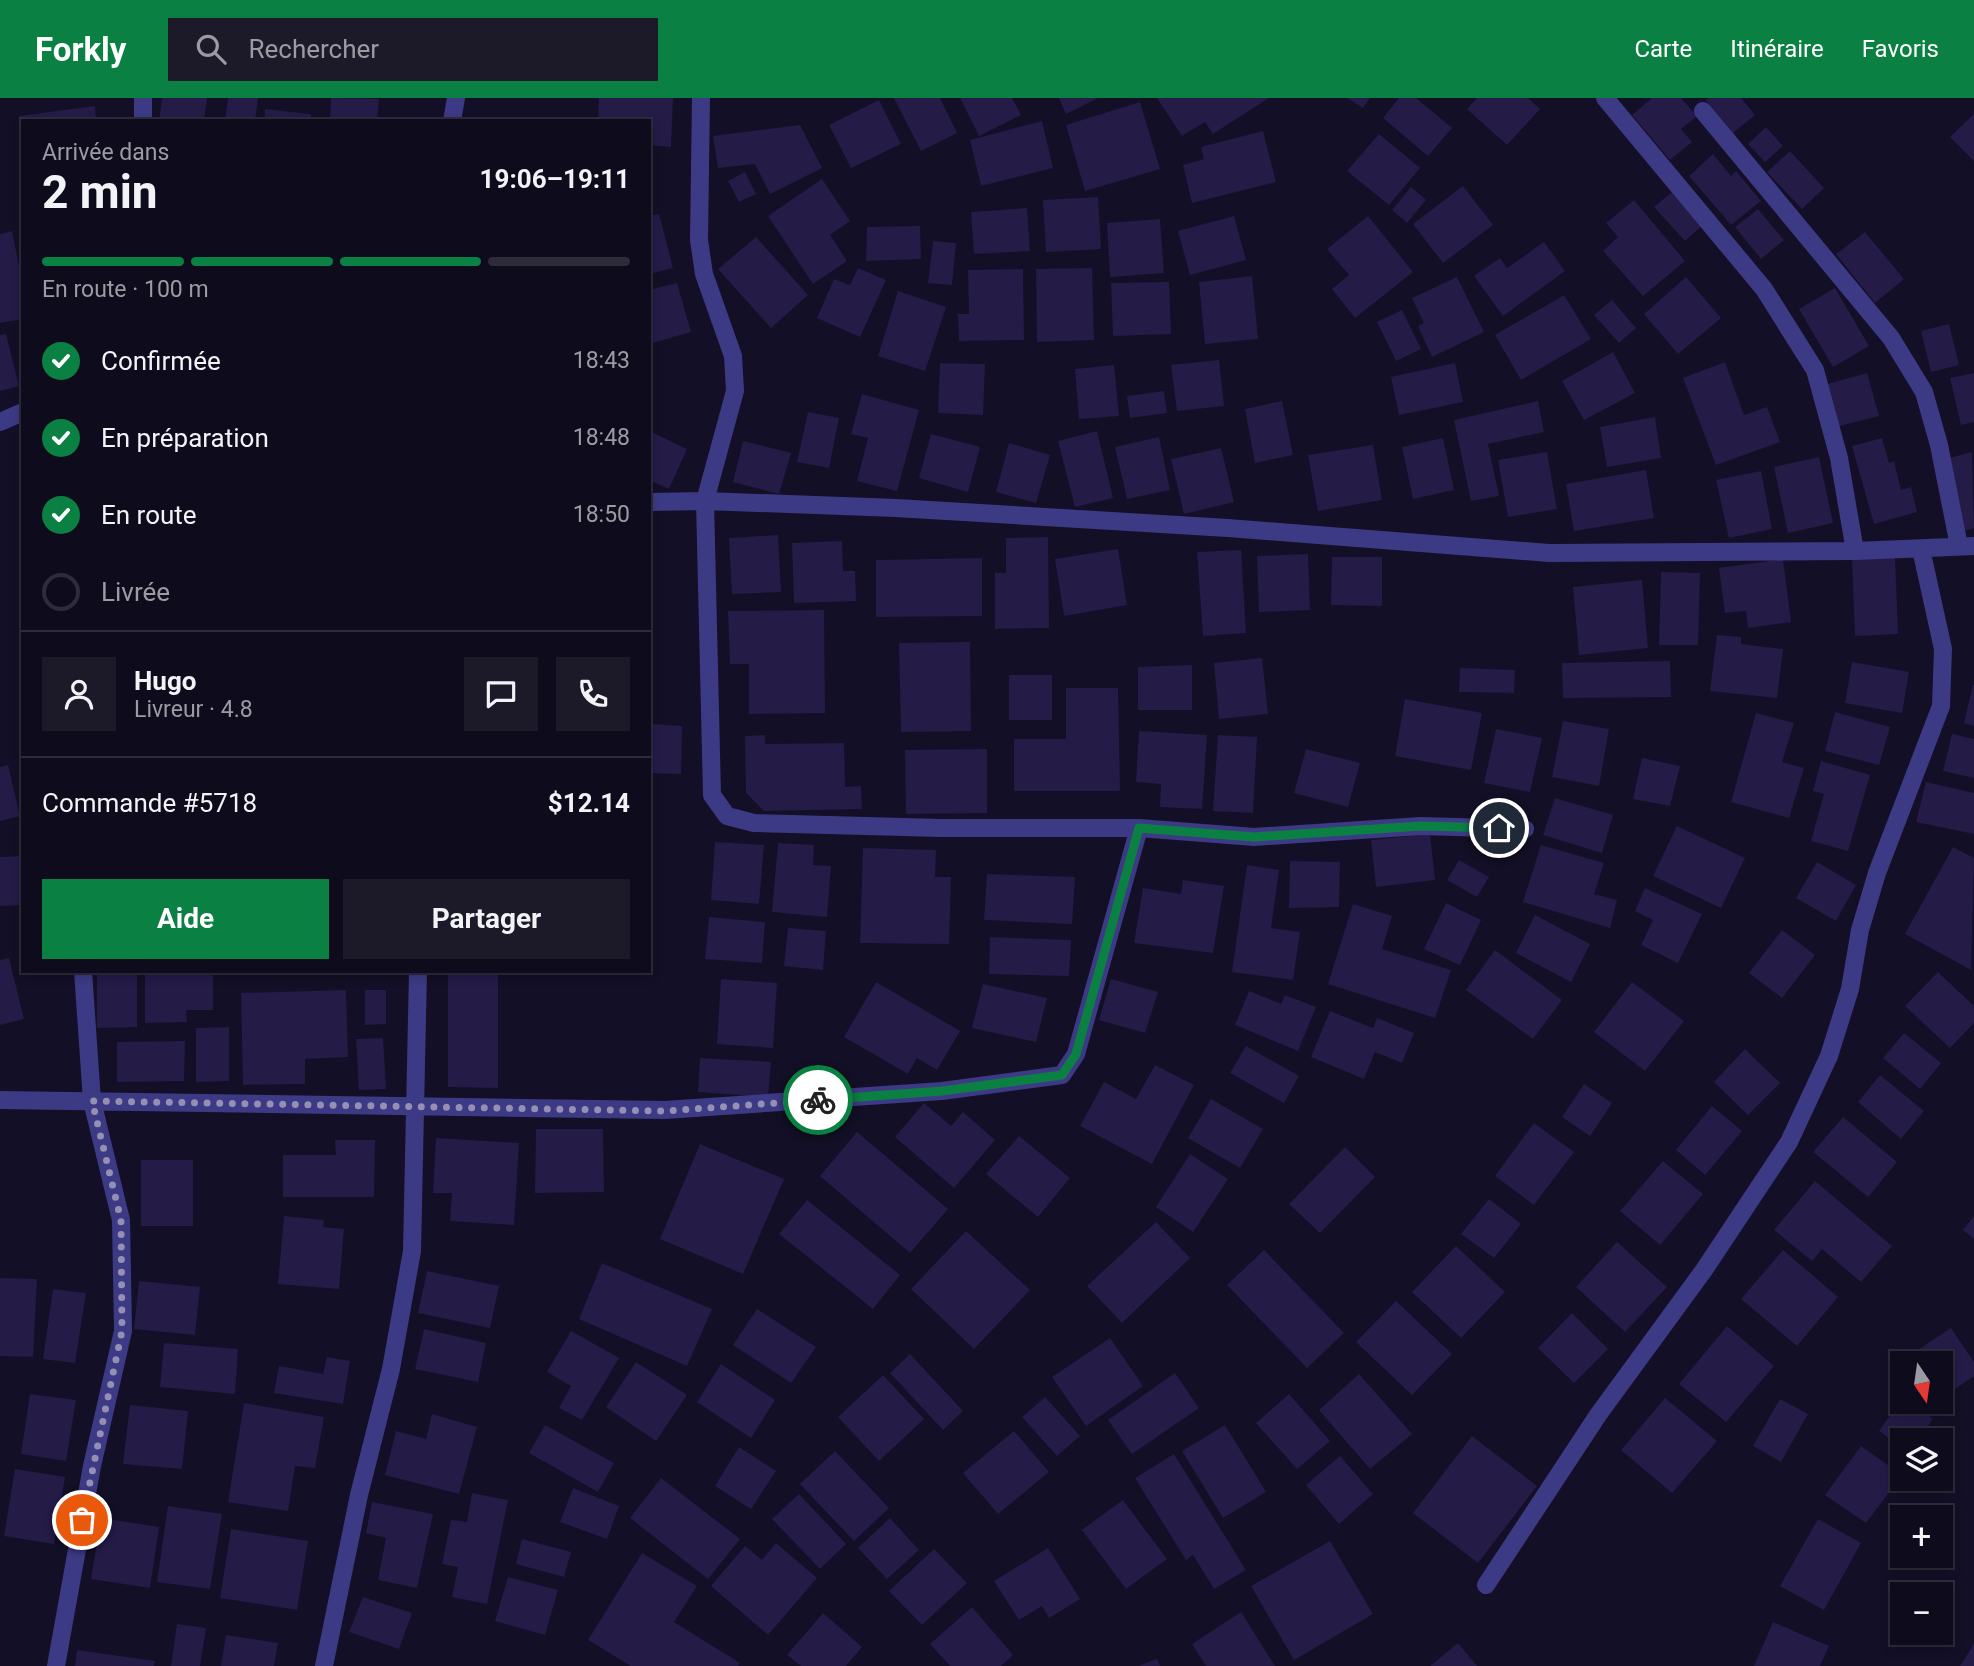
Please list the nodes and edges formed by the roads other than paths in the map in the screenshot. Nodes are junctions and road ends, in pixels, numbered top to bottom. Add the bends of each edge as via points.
1 (143, 98) edge
2 (456, 98) edge
3 (701, 98) edge
4 (1605, 98) edge
5 (1703, 111) dead end
6 (143, 119) edge
7 (452, 119) edge
8 (21, 413) edge
9 (0, 422) edge
10 (705, 501) junction
11 (651, 502) edge
12 (1967, 546) edge
13 (1921, 549) junction
14 (1855, 551) junction
15 (1139, 828) junction
16 (1525, 829) dead end
17 (83, 973) edge
18 (418, 973) edge
19 (0, 1100) edge
20 (92, 1101) junction
21 (417, 1107) junction
22 (1486, 1585) dead end
23 (55, 1666) edge
24 (324, 1666) edge

1 - 6 street
2 - 7 street
3 - 10 street via 699,240 705,274 733,356 735,391
4 - 14 street via 1764,289 1815,370 1839,458
5 - 12 street via 1891,338 1911,370 1924,393
8 - 9 street
10 - 11 street
10 - 14 street via 1228,528 1549,553
10 - 15 street via 712,795 727,816 754,823
12 - 13 street
13 - 14 street
13 - 22 street via 1943,649 1941,706 1877,873 1829,1056 1789,1142 1704,1270 1598,1415
15 - 16 street via 1254,837 1421,826
15 - 21 street via 1076,1054 1062,1075 942,1091 665,1111
17 - 20 street
18 - 21 street
19 - 20 street
20 - 21 street
20 - 23 street via 121,1220 122,1331
21 - 24 street via 412,1251 391,1370 359,1494

